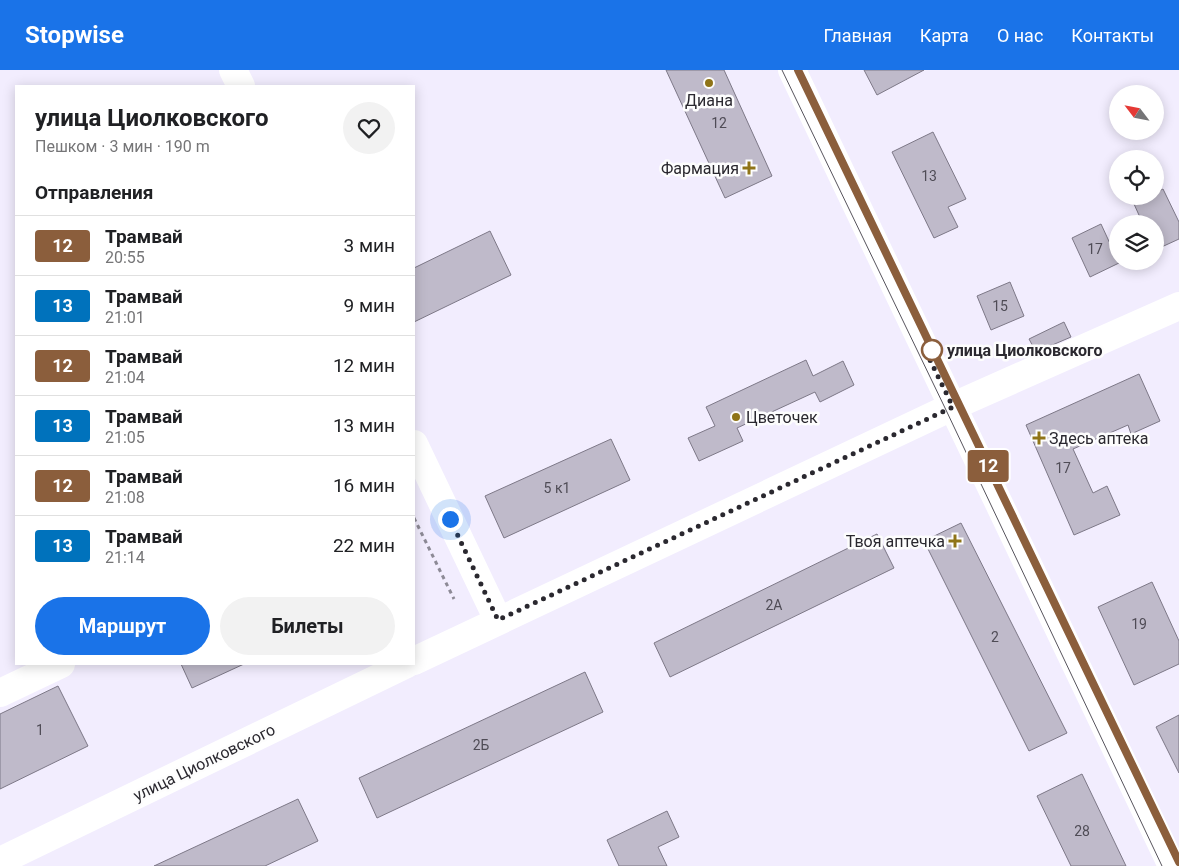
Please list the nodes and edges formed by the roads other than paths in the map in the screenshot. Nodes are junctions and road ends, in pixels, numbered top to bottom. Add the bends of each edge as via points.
1 (233, 70) edge
2 (792, 70) edge
3 (240, 85) edge
4 (1179, 306) edge
5 (953, 407) junction
6 (415, 449) edge
7 (424, 490) edge
8 (498, 620) junction
9 (415, 661) edge
10 (58, 665) edge
11 (406, 665) edge
12 (0, 693) edge
13 (1173, 859) edge
14 (0, 861) edge

1 - 3 street
2 - 5 street
4 - 5 street
5 - 8 street
5 - 13 street
6 - 7 street
7 - 8 street
8 - 9 street
10 - 12 street
11 - 14 street, улица Циолковского

